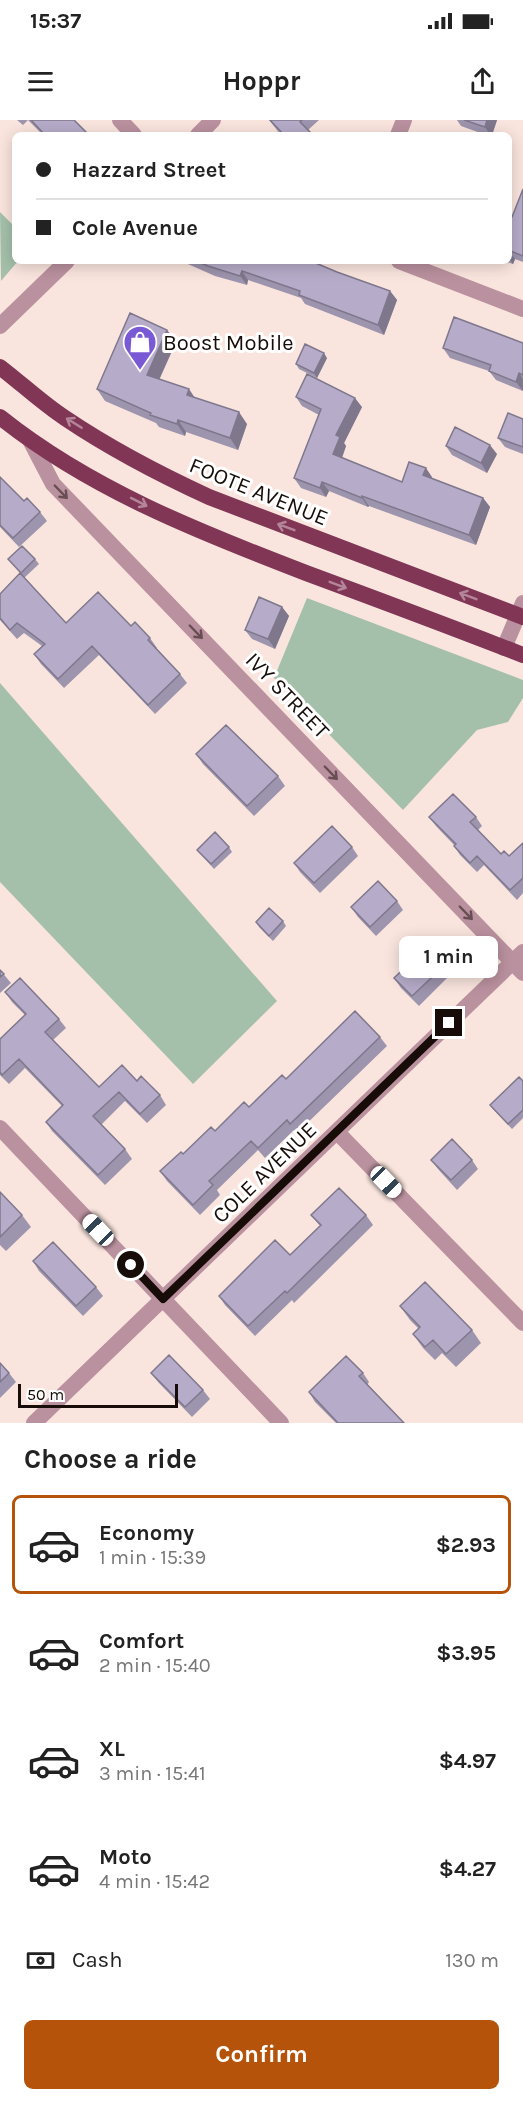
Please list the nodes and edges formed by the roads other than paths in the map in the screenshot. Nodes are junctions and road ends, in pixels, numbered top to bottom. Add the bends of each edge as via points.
1 (120, 120) edge
2 (213, 120) edge
3 (131, 132) edge
4 (201, 132) edge
5 (64, 264) edge
6 (407, 264) edge
7 (523, 309) edge
8 (0, 326) edge
9 (0, 367) edge
10 (0, 417) edge
11 (31, 442) junction
12 (522, 612) edge
13 (504, 648) junction
14 (523, 655) edge
15 (520, 962) edge
16 (0, 1128) edge
17 (338, 1132) junction
18 (163, 1299) junction
19 (523, 1323) edge
20 (34, 1423) edge
21 (281, 1423) edge

1 - 3 street
2 - 4 street
5 - 8 street
6 - 7 street
12 -> 9 highway, FOOTE AVENUE via 200,493 140,464 63,417
10 - 11 highway
11 -> 13 highway via 162,514
11 -> 15 street, IVY STREET via 53,484
12 - 13 street
13 - 14 highway
15 - 17 street, COLE AVENUE
16 - 18 street
17 - 18 street, COLE AVENUE
17 - 19 street
18 - 20 street, COLE AVENUE
18 - 21 street

